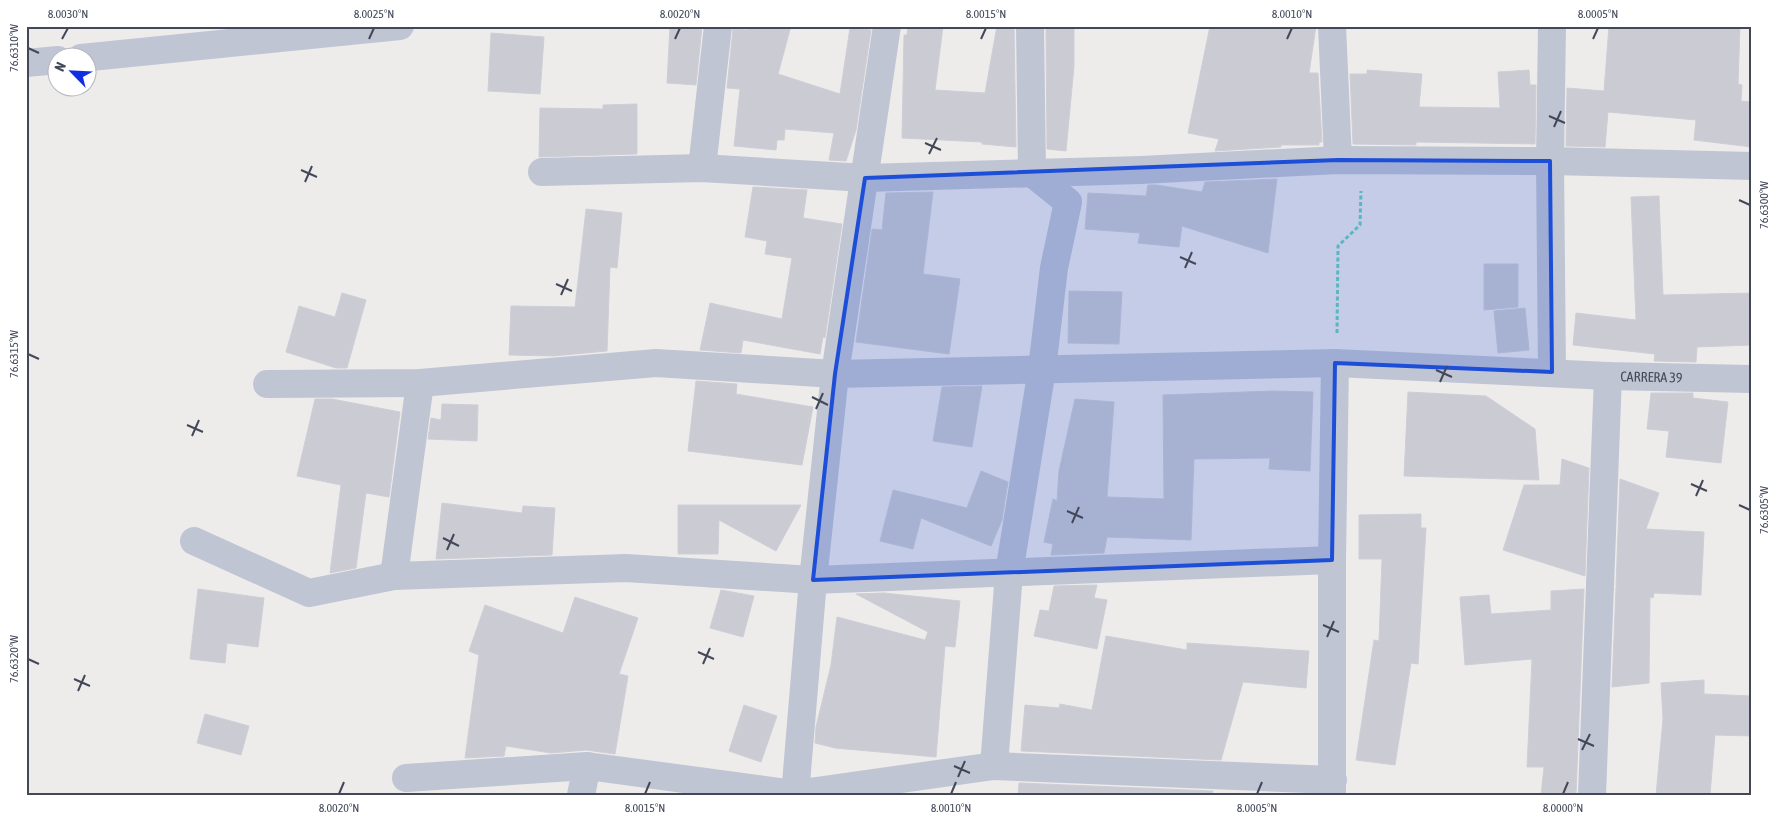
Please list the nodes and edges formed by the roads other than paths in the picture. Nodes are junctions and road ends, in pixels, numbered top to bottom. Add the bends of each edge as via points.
1 (400, 26) edge
2 (718, 26) edge
3 (886, 26) edge
4 (1030, 26) edge
5 (1332, 26) edge
6 (1552, 26) edge
7 (98, 56) edge
8 (48, 61) edge
9 (26, 63) edge
10 (1338, 160) junction
11 (1550, 161) junction
12 (1752, 166) edge
13 (702, 168) junction
14 (542, 172) dead end
15 (1032, 173) junction
16 (865, 178) junction
17 (1335, 363) junction
18 (1042, 369) junction
19 (1552, 372) junction
20 (835, 374) junction
21 (1608, 376) junction
22 (1752, 380) edge
23 (266, 384) dead end
24 (420, 384) junction
25 (194, 541) dead end
26 (1332, 560) junction
27 (1010, 573) junction
28 (394, 576) junction
29 (813, 580) junction
30 (587, 766) junction
31 (994, 766) junction
32 (406, 778) dead end
33 (1333, 787) edge
34 (795, 794) edge
35 (581, 795) edge
36 (1592, 795) edge

1 - 7 street
2 - 13 street
3 - 16 street
4 - 15 street
5 - 10 street
6 - 11 street
8 - 9 street
10 - 11 street
10 - 15 street
11 - 12 street
11 - 19 street
13 - 14 street
13 - 16 street
15 - 16 street
15 - 18 street via 1068,202 1054,268
16 - 20 street
17 - 18 street, CARRERA 39
17 - 19 street, CARRERA 39
17 - 26 street
18 - 20 street, CARRERA 39
18 - 27 street
19 - 21 street, CARRERA 39
20 - 24 street, CARRERA 39 via 656,364
20 - 29 street
21 - 22 street, CARRERA 39
21 - 36 street
23 - 24 street, CARRERA 39
24 - 28 street
25 - 28 street via 309,593
26 - 27 street
26 - 33 street
27 - 29 street
27 - 31 street
28 - 29 street via 626,568
29 - 34 street
30 - 32 street
30 - 34 street
30 - 35 street
31 - 33 street
31 - 34 street

